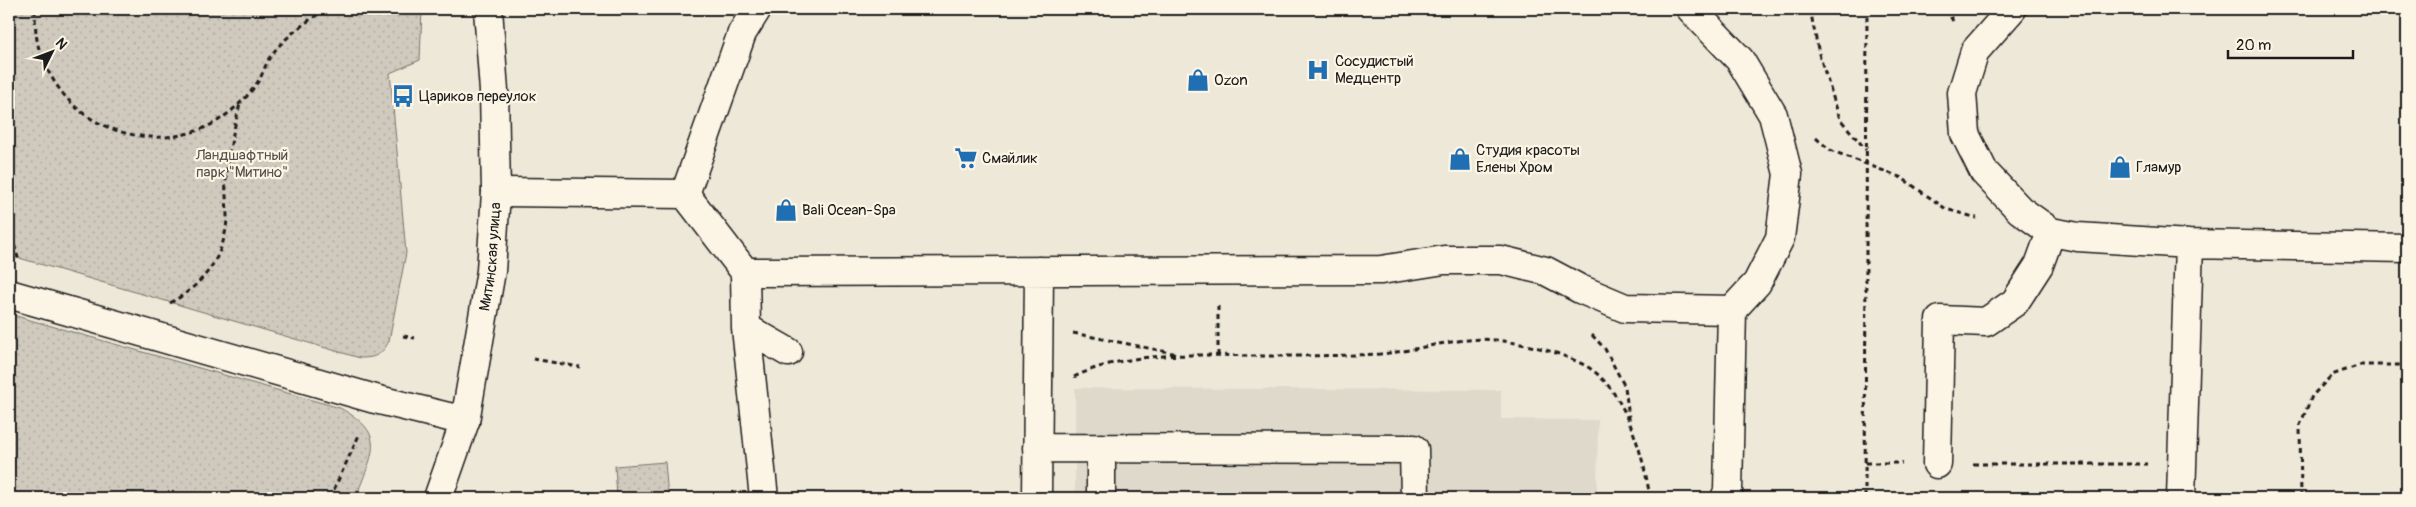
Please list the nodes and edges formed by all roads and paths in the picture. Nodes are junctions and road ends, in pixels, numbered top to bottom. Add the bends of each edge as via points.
1 (35, 9) edge
2 (325, 9) edge
3 (488, 9) edge
4 (757, 9) edge
5 (1691, 9) edge
6 (1810, 9) edge
7 (1867, 9) edge
8 (2012, 9) edge
9 (241, 103) junction
10 (1815, 137) dead end
11 (1866, 151) junction
12 (1866, 164) junction
13 (496, 192) junction
14 (685, 194) junction
15 (2020, 210) junction
16 (9, 228) edge
17 (2051, 232) junction
18 (2189, 244) junction
19 (2407, 248) edge
20 (21, 268) dead end
21 (1217, 270) junction
22 (1039, 271) junction
23 (745, 272) junction
24 (9, 294) edge
25 (166, 305) dead end
26 (1732, 310) junction
27 (1038, 326) junction
28 (746, 328) junction
29 (1587, 329) dead end
30 (403, 336) dead end
31 (415, 338) dead end
32 (788, 352) dead end
33 (1181, 355) junction
34 (1218, 355) junction
35 (533, 360) dead end
36 (2407, 365) edge
37 (580, 367) dead end
38 (375, 399) junction
39 (1038, 401) junction
40 (465, 421) junction
41 (1631, 428) junction
42 (1037, 448) junction
43 (1101, 448) junction
44 (1865, 463) junction
45 (1937, 464) junction
46 (2182, 464) junction
47 (330, 498) edge
48 (438, 498) edge
49 (764, 498) edge
50 (1037, 498) edge
51 (1101, 498) edge
52 (1414, 498) edge
53 (1650, 498) edge
54 (1725, 498) edge
55 (1865, 498) edge
56 (2181, 498) edge
57 (2301, 498) edge

1 - 9 path via 41,54 59,89 79,110 104,126 132,135 161,137 190,132 217,121
2 - 9 path via 296,30 272,54 259,80
3 - 13 main road, Митинская улица
4 - 14 main road via 742,33
5 - 26 main road via 1740,60 1773,115 1788,174 1780,238 1757,283
6 - 11 path via 1819,54 1840,119
7 - 11 path
8 - 15 main road via 1975,51 1962,93 1966,134 1980,164
9 - 25 path via 230,143 223,243 203,280 189,293
10 - 12 path via 1830,150
11 - 12 path
12 - 15 path via 1902,178 1954,212 1979,219
12 - 44 path
13 - 14 main road
13 - 40 main road, Митинская улица via 491,271
14 - 23 main road
15 - 17 main road
16 - 20 path
17 - 18 main road via 2078,237
17 - 45 main road via 2038,266 2015,302 1986,322 1940,320
18 - 19 main road
18 - 46 main road
21 - 22 main road
21 - 26 main road via 1381,270 1444,260 1501,260 1546,271 1625,308
21 - 34 path
22 - 23 main road
22 - 27 main road
23 - 28 main road
24 - 38 main road
26 - 54 main road via 1728,491
27 - 33 path
27 - 39 main road
28 - 32 main road
28 - 49 main road
29 - 41 path via 1605,349 1626,387
30 - 31 path
33 - 34 path
33 - 39 path via 1127,360 1087,371 1064,382
34 - 41 path via 1332,357 1401,352 1446,342 1494,340 1554,351 1588,367 1607,385
35 - 37 path
36 - 57 path via 2360,365 2332,375 2312,396 2300,425
38 - 40 main road
38 - 47 path
39 - 42 main road
40 - 48 main road, Митинская улица
41 - 53 path via 1639,446
42 - 43 main road
42 - 50 main road
43 - 51 main road
43 - 52 main road via 1414,449
44 - 45 path
44 - 55 path
45 - 46 path
46 - 56 main road

